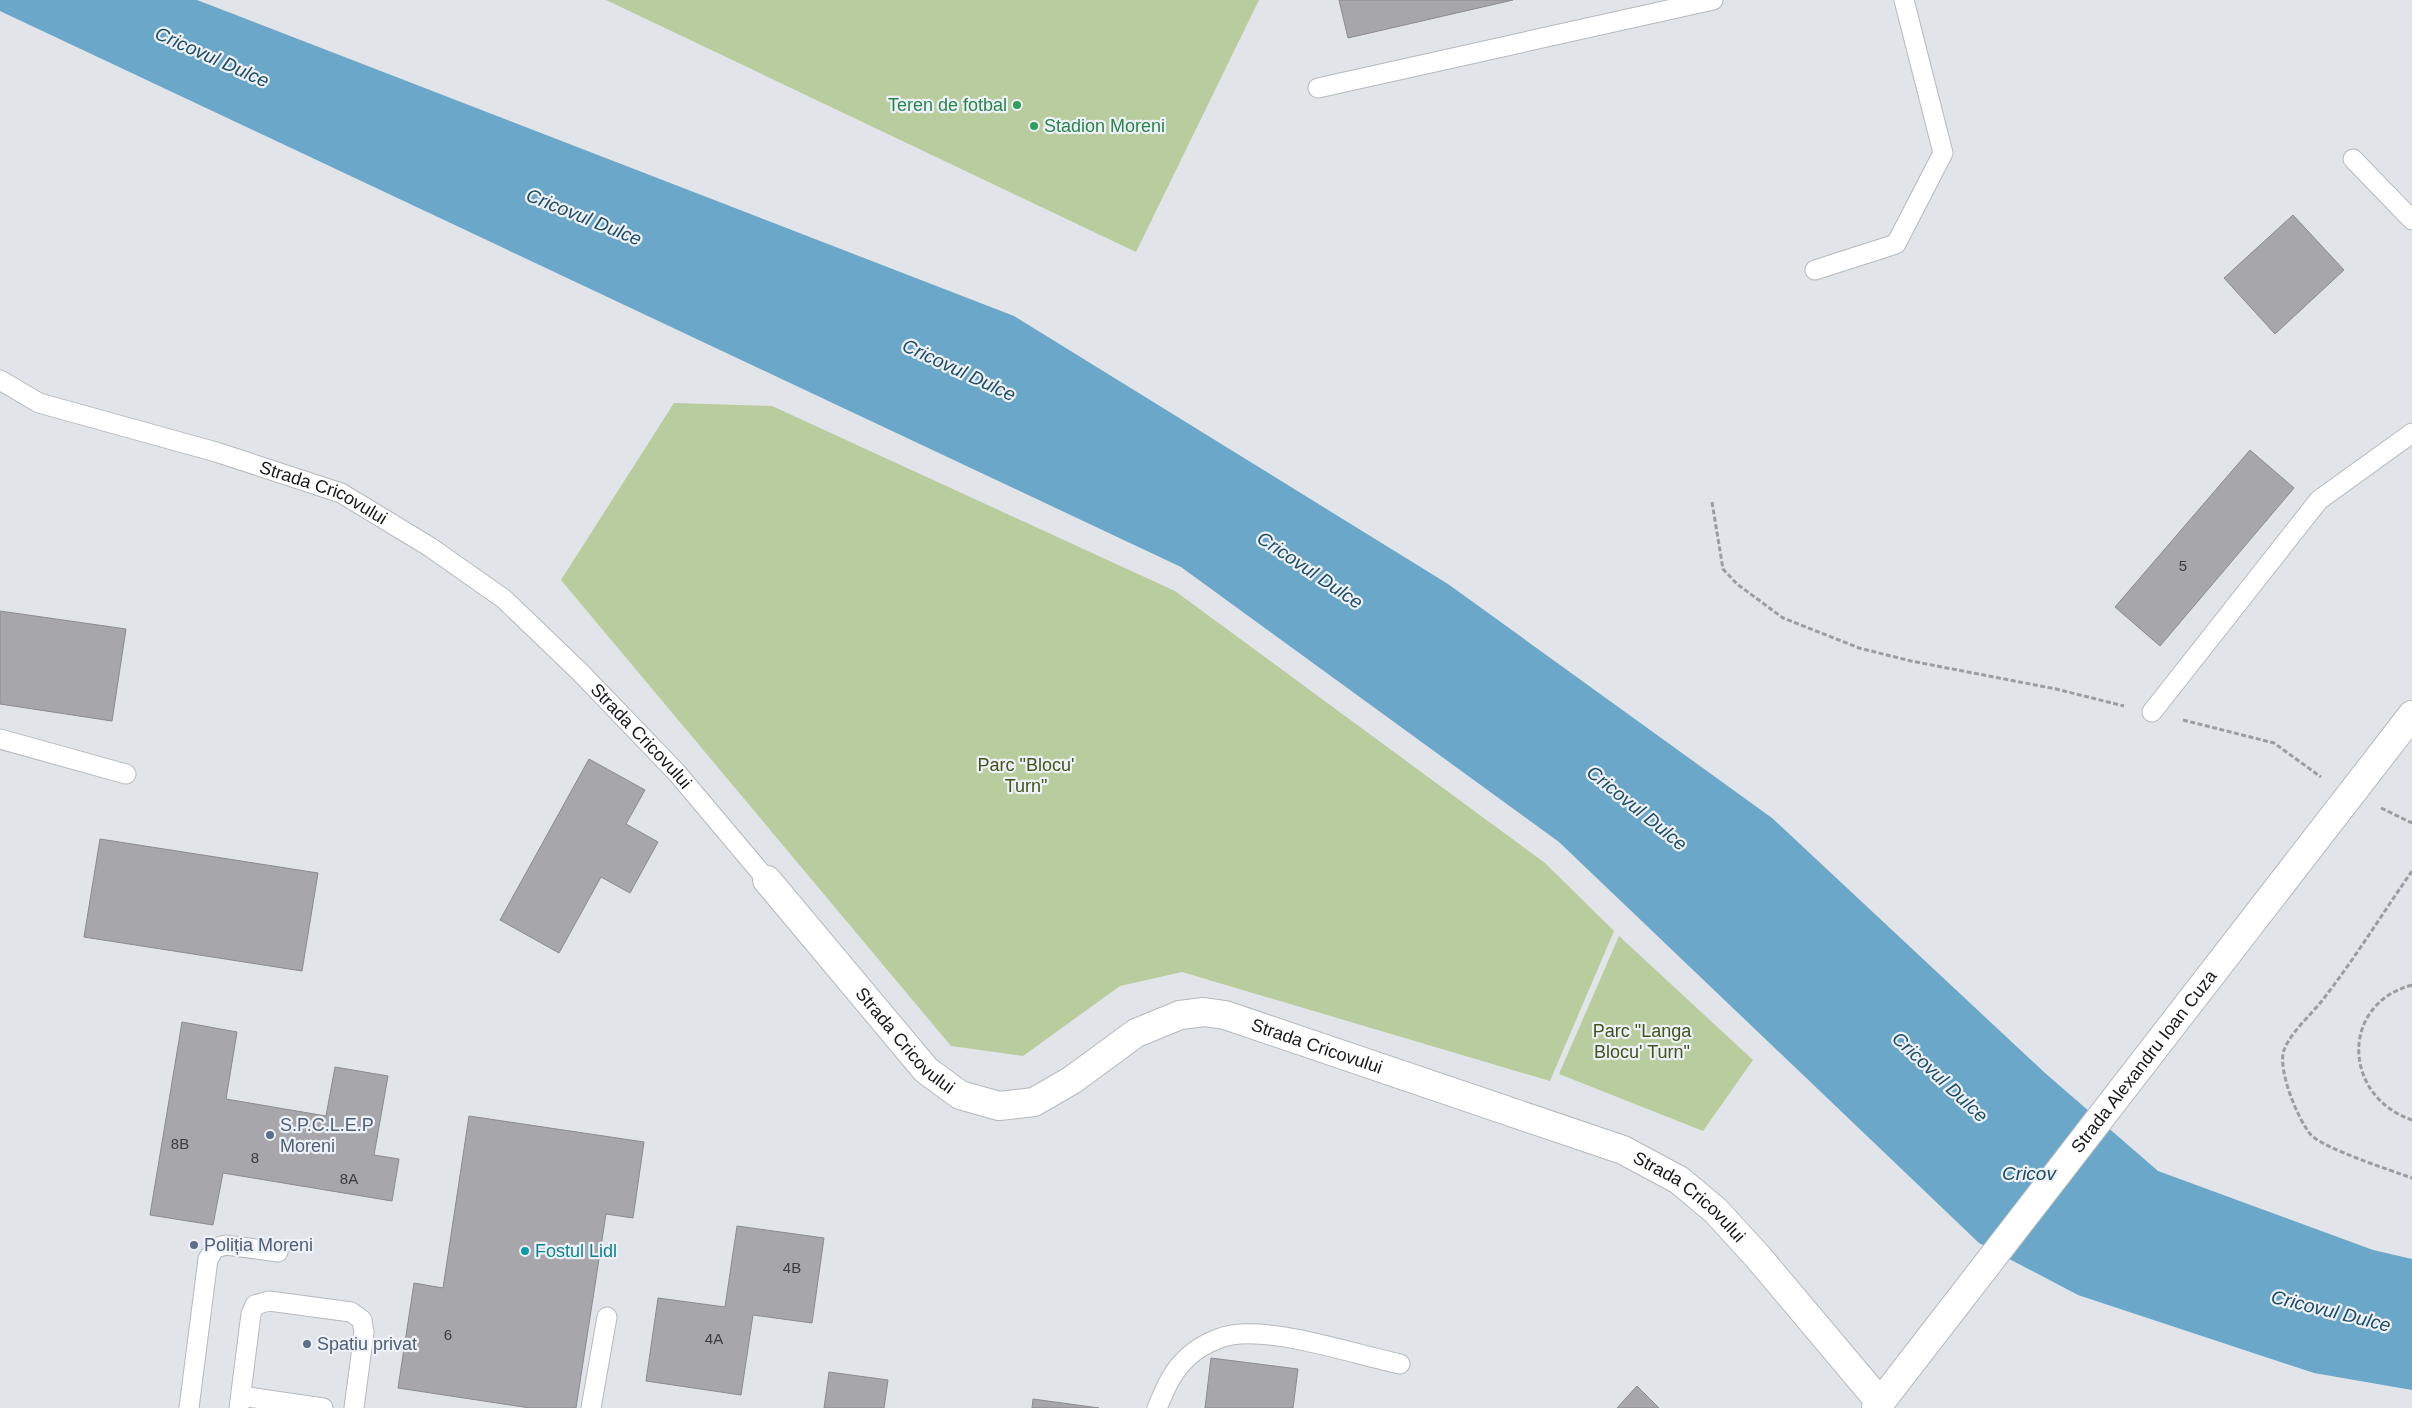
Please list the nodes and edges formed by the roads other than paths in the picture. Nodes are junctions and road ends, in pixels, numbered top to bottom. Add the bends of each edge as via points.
1 (1713, 0) edge
2 (1904, 0) edge
3 (1318, 88) dead end
4 (2353, 159) dead end
5 (2412, 220) edge
6 (1815, 270) dead end
7 (0, 380) edge
8 (2412, 432) edge
9 (2152, 712) road end
10 (2412, 716) edge
11 (0, 739) edge
12 (126, 774) dead end
13 (766, 880) joint
14 (278, 1252) dead end
15 (607, 1317) dead end
16 (1400, 1364) dead end
17 (240, 1402) edge
18 (1878, 1405) edge
19 (189, 1408) edge
20 (323, 1408) edge
21 (354, 1408) edge
22 (591, 1408) edge
23 (1157, 1408) edge

1 - 3 lane
2 - 6 lane via 1943,154 1896,244
4 - 5 lane
7 - 13 lane, Strada Cricovului via 39,403 216,452 341,493 430,547 504,599 580,672 677,773
8 - 9 lane via 2319,500
10 - 18 street, Strada Alexandru Ioan Cuza
11 - 12 lane
13 - 18 street, Strada Cricovului via 926,1070 960,1095 999,1106 1034,1102 1072,1080 1136,1034 1180,1015 1204,1012 1225,1015 1623,1150 1679,1180 1716,1211 1758,1257
14 - 19 lane via 226,1245 215,1248 208,1259
15 - 22 lane
16 - 23 lane via 1272,1335 1238,1334 1206,1344 1183,1361
17 - 20 lane
17 - 21 lane via 251,1314 255,1305 268,1301 350,1312 362,1320 364,1332

